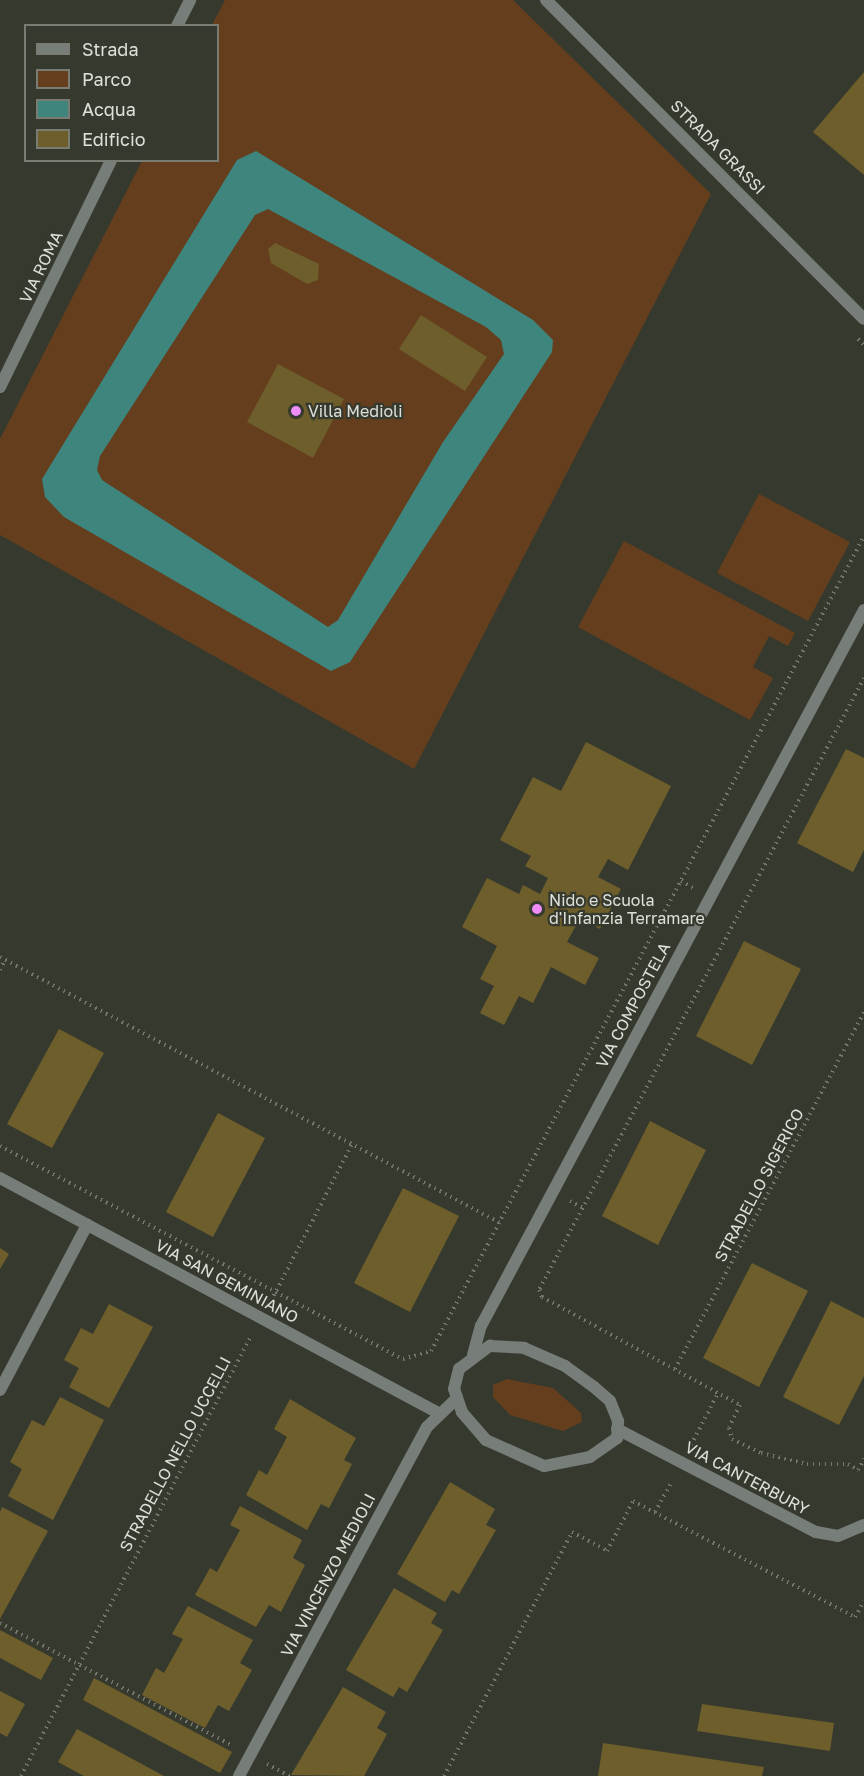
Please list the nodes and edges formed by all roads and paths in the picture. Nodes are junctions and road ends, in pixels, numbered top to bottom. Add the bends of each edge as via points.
1 (190, 0) edge
2 (546, 0) edge
3 (178, 24) edge
4 (110, 162) edge
5 (864, 319) edge
6 (0, 387) edge
7 (864, 536) edge
8 (864, 610) edge
9 (864, 678) edge
10 (0, 957) edge
11 (5, 960) junction
12 (0, 970) edge
13 (864, 1012) edge
14 (352, 1144) junction
15 (0, 1146) edge
16 (0, 1178) edge
17 (500, 1223) junction
18 (87, 1225) junction
19 (275, 1292) junction
20 (261, 1318) junction
21 (473, 1355) junction
22 (675, 1370) junction
23 (0, 1390) edge
24 (457, 1398) junction
25 (439, 1413) junction
26 (617, 1429) junction
27 (864, 1459) edge
28 (864, 1525) edge
29 (864, 1601) edge
30 (0, 1623) edge
31 (79, 1665) junction
32 (250, 1755) junction
33 (21, 1776) edge
34 (239, 1776) edge
35 (290, 1776) edge
36 (444, 1776) edge

1 - 3 street
2 - 5 street, STRADA GRASSI
4 - 6 street, VIA ROMA
7 - 17 path
8 - 21 street, VIA COMPOSTELA via 487,1315
9 - 22 path via 539,1290 542,1297
10 - 11 path
11 - 12 path
11 - 14 path
13 - 22 path, STRADELLO SIGERICO
14 - 17 path
14 - 19 path, STRADELLO NELLO UCCELLI
15 - 19 path
16 - 18 street, VIA SAN GEMINIANO
17 - 19 path via 431,1351 403,1359
18 - 20 street, VIA SAN GEMINIANO
18 - 23 street
19 - 20 path, STRADELLO NELLO UCCELLI
20 - 25 street, VIA SAN GEMINIANO
20 - 31 path, STRADELLO NELLO UCCELLI
21 - 24 street via 459,1369 454,1389
21 - 26 street via 490,1346 524,1348 565,1366 610,1401
22 - 27 path via 741,1405 729,1428 732,1439 761,1454 807,1464 848,1464 858,1470
24 - 25 street, VIA VINCENZO MEDIOLI
24 - 26 street via 462,1412 486,1440 544,1466 590,1457 617,1438
25 - 32 street, VIA VINCENZO MEDIOLI via 427,1427
26 - 28 street, VIA CANTERBURY via 816,1532 838,1536
29 - 36 path via 855,1617 633,1501 607,1551 572,1532
30 - 31 path
31 - 32 path
31 - 33 path, STRADELLO NELLO UCCELLI
32 - 34 street, VIA VINCENZO MEDIOLI
32 - 35 path

